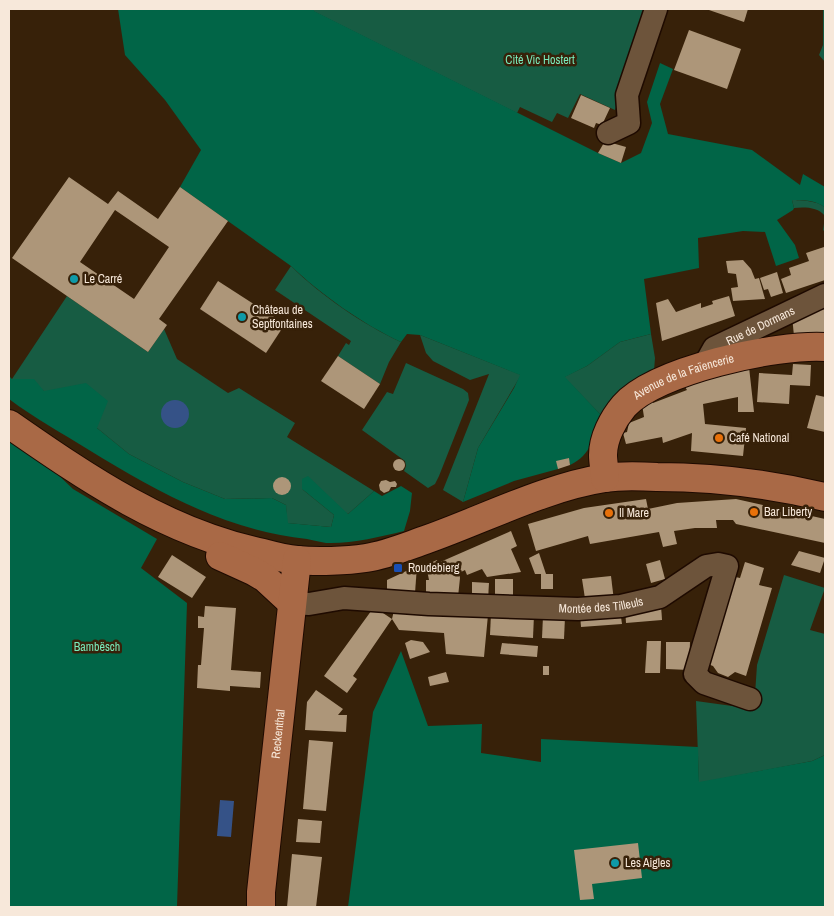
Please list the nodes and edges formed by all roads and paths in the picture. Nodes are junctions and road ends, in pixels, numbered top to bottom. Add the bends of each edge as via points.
1 (656, 9) edge
2 (608, 133) dead end
3 (825, 295) edge
4 (825, 347) edge
5 (704, 366) junction
6 (12, 428) edge
7 (606, 478) junction
8 (825, 497) edge
9 (188, 531) junction
10 (296, 560) junction
11 (292, 603) junction
12 (750, 698) dead end
13 (261, 907) edge

1 - 2 street via 628,95 629,123
3 - 5 street, Rue de Dormans via 714,348
4 - 5 main road, Avenue de la Faïencerie via 775,349
5 - 7 main road, Avenue de la Faïencerie via 640,392 624,406 612,423 606,442 603,454
6 - 9 main road via 77,471
7 - 8 main road via 716,480
7 - 10 main road via 562,489 395,551 366,558
9 - 10 main road via 236,547
9 - 11 main road via 206,548 266,578
10 - 11 main road, Reckenthal
11 - 12 street, Montée des Tilleuls via 309,604 344,598 568,609 621,606 660,597 706,566 718,564 727,566 695,674 704,683
11 - 13 main road, Reckenthal

